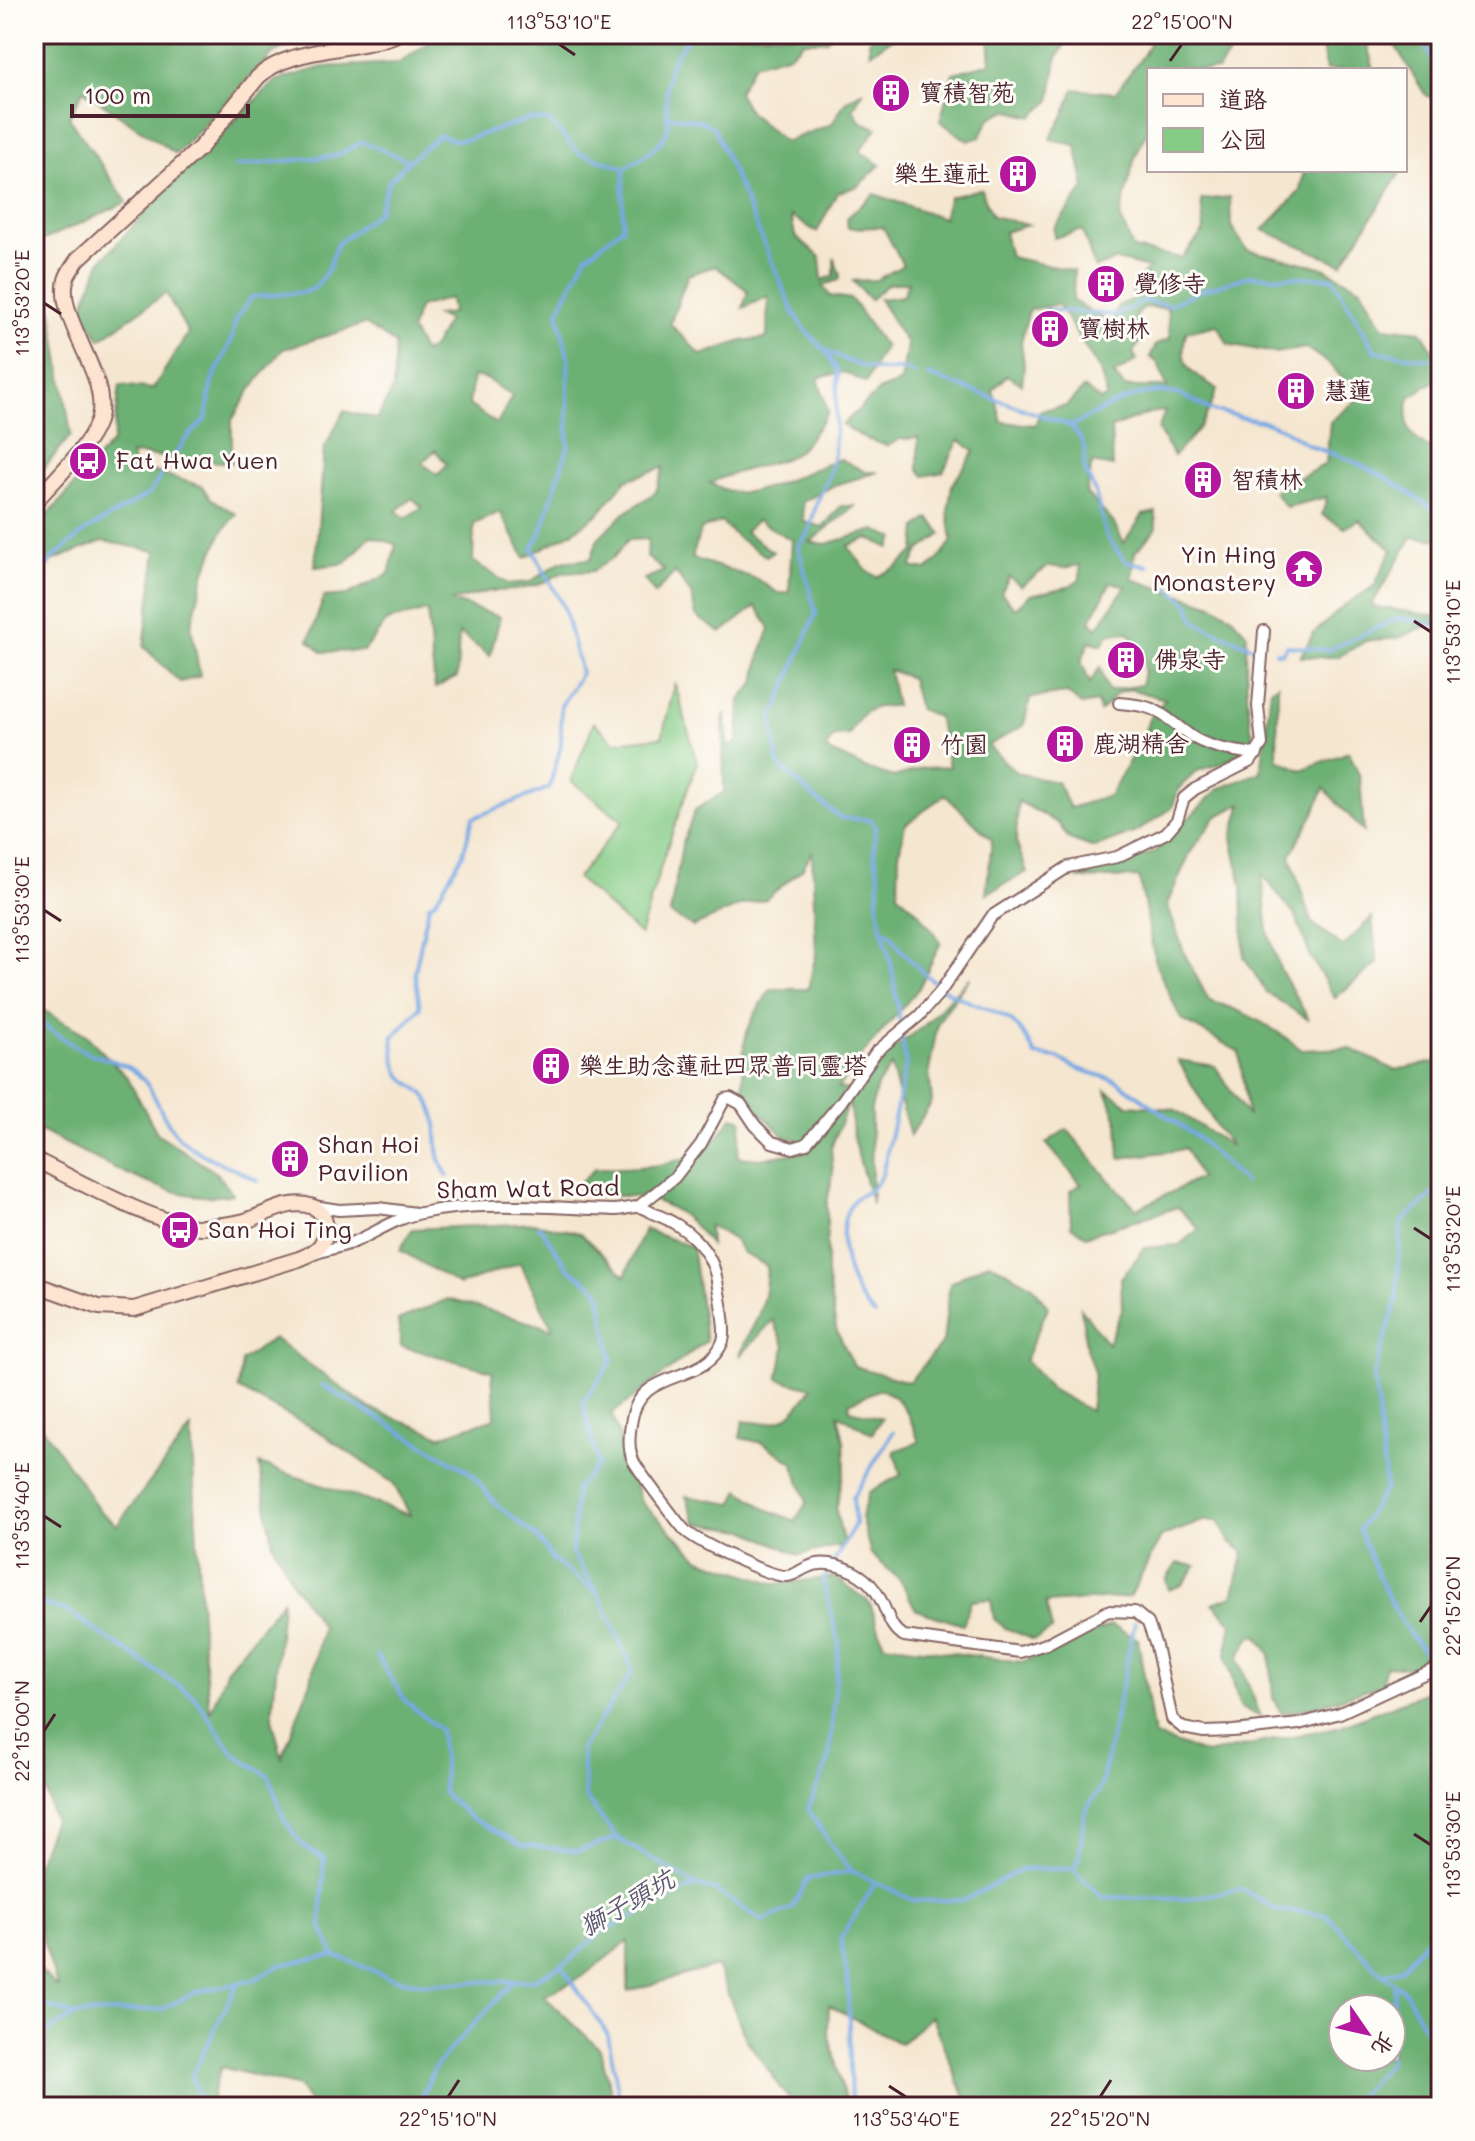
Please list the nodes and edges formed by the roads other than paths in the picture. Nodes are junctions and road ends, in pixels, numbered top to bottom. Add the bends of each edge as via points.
1 (397, 34) edge
2 (34, 503) edge
3 (1264, 631) dead end
4 (1119, 703) dead end
5 (1257, 754) junction
6 (34, 1159) edge
7 (310, 1205) junction
8 (638, 1207) junction
9 (418, 1214) junction
10 (305, 1256) junction
11 (34, 1284) edge
12 (1441, 1666) edge

1 - 2 main road via 268,69 201,147 78,259 68,275 66,295 98,386 101,411 88,440
3 - 5 street via 1258,706 1262,744
4 - 5 street via 1145,705 1198,739
5 - 8 street via 1184,798 1166,833 1117,857 1068,867 992,916 941,991 876,1052 806,1144 793,1148 772,1142 741,1104 725,1099 701,1144 675,1177
6 - 7 main road, Sham Wat Road via 144,1212 186,1225 244,1221
7 - 9 street, Sham Wat Road
7 - 10 main road via 323,1215 326,1230 321,1244
8 - 9 street, Sham Wat Road via 508,1206
8 - 12 street, Sham Wat Road via 690,1232 716,1270 724,1337 714,1357 651,1387 638,1401 630,1429 629,1447 637,1470 687,1533 777,1575 818,1563 853,1572 878,1592 893,1629 904,1636 1020,1652 1108,1611 1135,1612 1148,1623 1172,1719 1183,1728 1204,1732 1299,1724 1340,1713
9 - 10 street, Sham Wat Road via 350,1244
10 - 11 main road via 134,1309 99,1307

